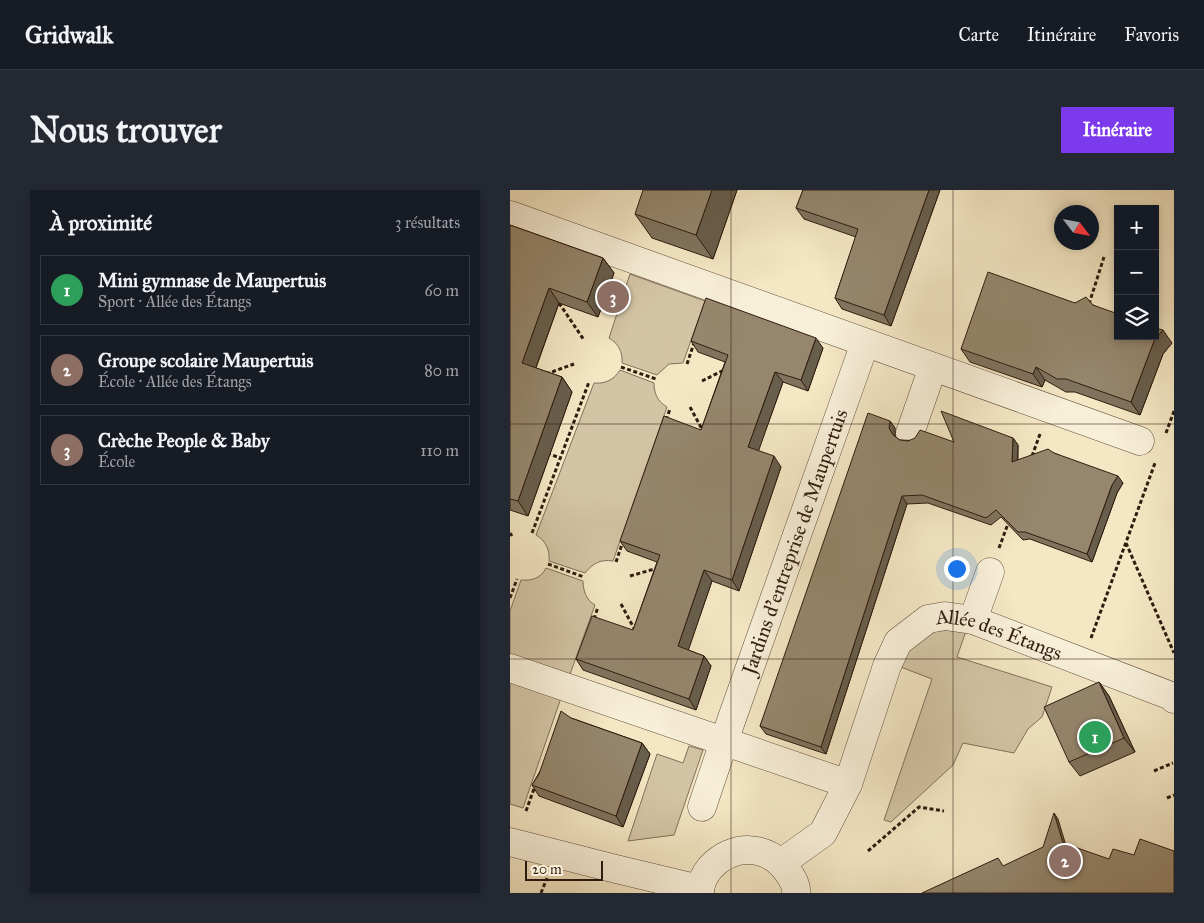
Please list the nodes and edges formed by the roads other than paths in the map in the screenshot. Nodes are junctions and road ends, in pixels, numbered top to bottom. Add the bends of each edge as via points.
1 (510, 215) edge
2 (865, 343) junction
3 (933, 367) junction
4 (910, 433) dead end
5 (1154, 444) road end
6 (990, 572) road end
7 (973, 620) junction
8 (510, 668) edge
9 (1174, 699) edge
10 (724, 742) junction
11 (848, 784) junction
12 (702, 807) dead end
13 (510, 842) edge
14 (781, 863) junction
15 (700, 891) edge
16 (796, 893) edge

1 - 2 street
2 - 3 street
2 - 10 street, Jardins d'entreprise de Maupertuis
3 - 4 street
3 - 5 street
6 - 7 street
7 - 9 street, Allée des Étangs
7 - 11 street, Allée des Étangs via 945,616 928,619 898,642
8 - 10 street
10 - 11 street
10 - 12 street, Jardins d'entreprise de Maupertuis
11 - 14 street, Allée des Étangs via 824,833
13 - 15 street
14 - 15 street via 767,854 750,850 733,852 718,860 706,873
14 - 16 street via 792,878

